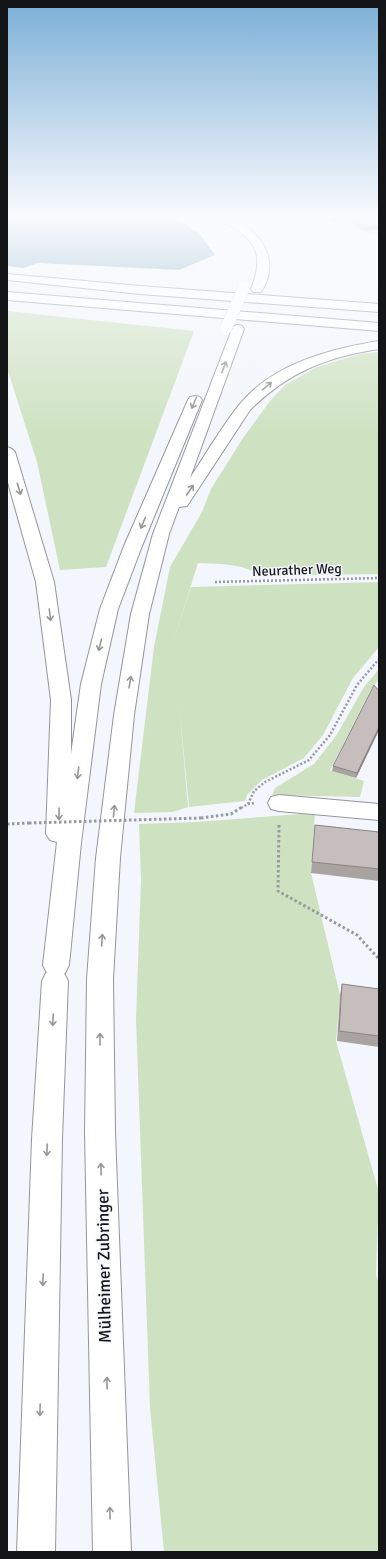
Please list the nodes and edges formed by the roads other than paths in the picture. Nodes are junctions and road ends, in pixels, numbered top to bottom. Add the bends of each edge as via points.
1 (121, 288) edge
2 (249, 288) edge
3 (7, 296) edge
4 (379, 308) edge
5 (379, 327) edge
6 (232, 329) junction
7 (379, 345) edge
8 (7, 452) edge
9 (160, 534) junction
10 (279, 803) road end
11 (379, 812) edge
12 (56, 973) junction
13 (36, 1552) edge
14 (112, 1552) edge

1 - 4 main road
2 - 6 main road
3 - 5 main road
9 -> 6 main road
6 -> 12 main road via 133,546 109,609 90,691 69,843
9 -> 7 main road via 256,394 270,383 307,364 340,353
8 -> 12 main road via 45,582 61,700
14 -> 9 main road, Mülheimer Zubringer via 100,1132 100,979 108,858 124,716 140,614
10 - 11 main road
12 -> 13 main road via 47,1139

